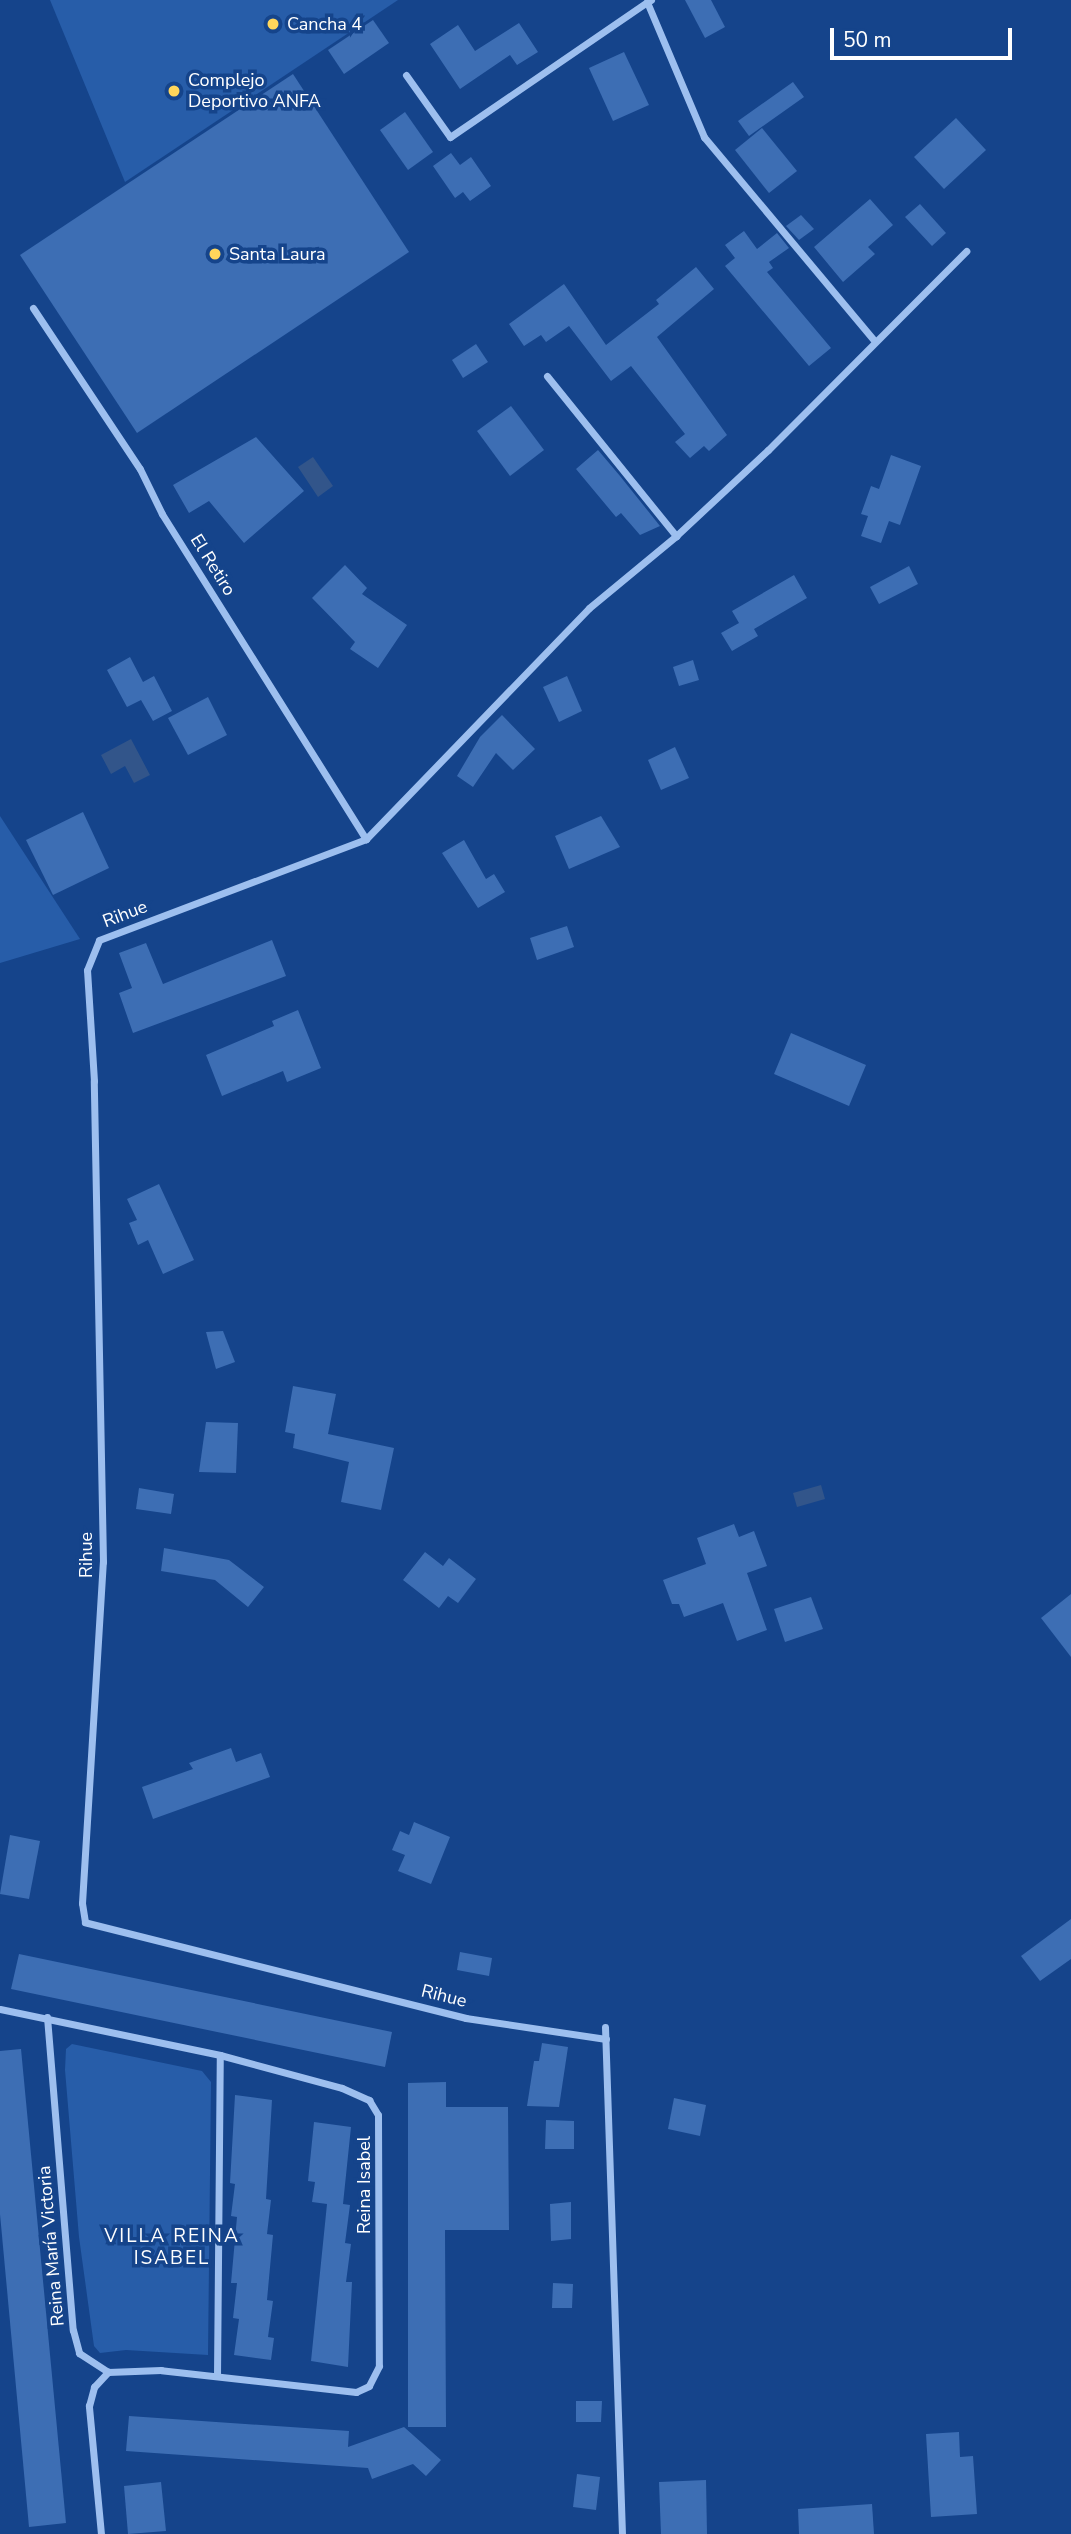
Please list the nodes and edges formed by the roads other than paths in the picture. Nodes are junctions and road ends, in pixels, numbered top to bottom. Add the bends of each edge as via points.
1 (649, 1) edge
2 (406, 75) dead end
3 (966, 251) dead end
4 (33, 309) dead end
5 (874, 340) junction
6 (547, 376) dead end
7 (676, 536) junction
8 (366, 839) junction
9 (0, 2009) edge
10 (47, 2017) junction
11 (605, 2027) dead end
12 (606, 2039) junction
13 (220, 2055) junction
14 (108, 2372) junction
15 (217, 2376) junction
16 (101, 2534) edge
17 (622, 2534) edge

1 - 2 street via 450,137
1 - 5 street via 704,137
3 - 5 street
4 - 8 street, El Retiro via 140,469 162,514
5 - 7 street
6 - 7 street
7 - 8 street via 589,608
8 - 12 street, Rihue via 99,940 87,970 94,1081 103,1562 82,1903 85,1922 466,2018
9 - 10 street, Reina Isabel
10 - 13 street, Reina Isabel
10 - 14 street, Reina María Victoria via 73,2330 79,2353
11 - 12 street
12 - 17 street
13 - 15 street
13 - 15 street, Reina Isabel via 342,2088 369,2100 378,2115 379,2366 369,2386 356,2392
14 - 15 street, Reina Isabel via 161,2370
14 - 16 street via 94,2387 89,2406

